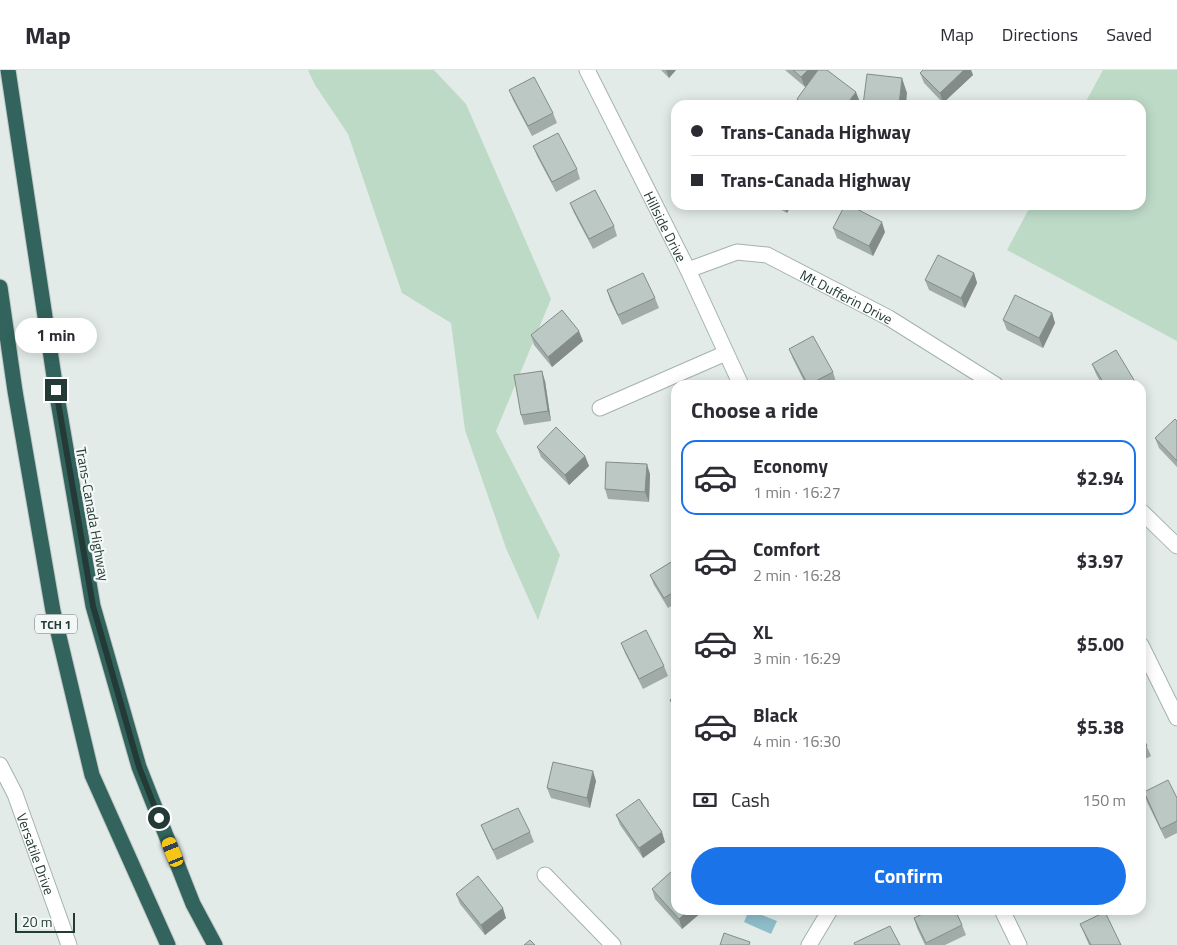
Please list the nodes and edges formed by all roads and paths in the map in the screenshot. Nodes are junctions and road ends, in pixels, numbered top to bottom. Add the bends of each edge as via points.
1 (8, 70) edge
2 (586, 70) edge
3 (688, 270) junction
4 (0, 286) edge
5 (726, 354) junction
6 (739, 380) edge
7 (988, 380) edge
8 (600, 408) dead end
9 (1146, 516) edge
10 (1177, 546) edge
11 (1146, 655) edge
12 (1177, 718) edge
13 (0, 765) edge
14 (545, 875) dead end
15 (827, 915) edge
16 (1004, 915) edge
17 (69, 945) edge
18 (168, 945) edge
19 (215, 945) edge
20 (613, 945) edge
21 (809, 945) edge
22 (1019, 945) edge

1 - 19 highway, Trans-Canada Highway / TCH 1 via 56,390 93,606 139,767 193,904
2 - 3 street, Hillside Drive
3 - 5 street, Hillside Drive
3 - 7 street, Mt Dufferin Drive via 737,252 767,254 890,318
4 - 18 highway, TCH 1 via 14,390 54,611 92,775
5 - 6 street, Hillside Drive
5 - 8 street
9 - 10 street
11 - 12 street
13 - 17 street, Versatile Drive via 14,794
14 - 20 street
15 - 21 street
16 - 22 street

